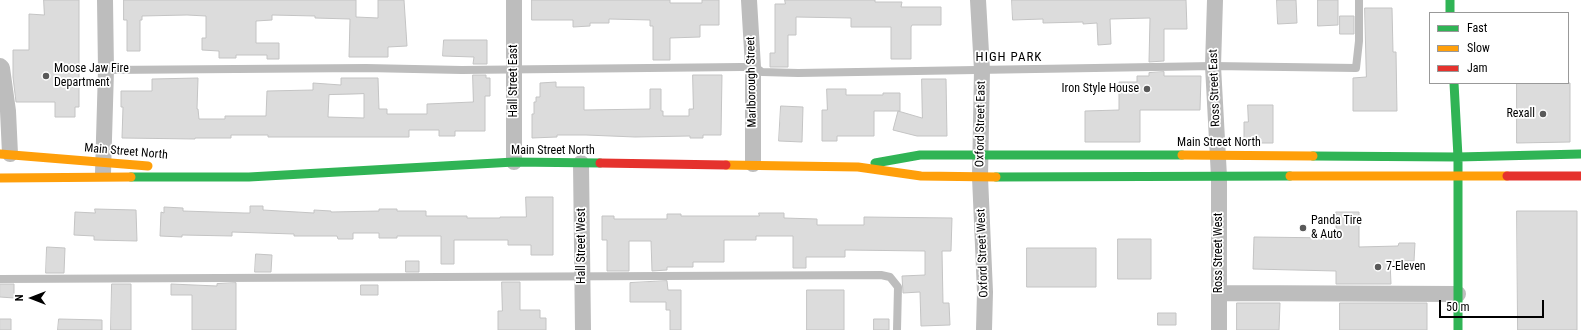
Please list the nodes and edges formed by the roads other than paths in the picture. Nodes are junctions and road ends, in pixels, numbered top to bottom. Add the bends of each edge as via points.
1 (105, 0) edge
2 (514, 0) edge
3 (749, 0) edge
4 (978, 0) edge
5 (1215, 0) edge
6 (1359, 0) edge
7 (1450, 0) edge
8 (1450, 12) edge
9 (0, 66) edge
10 (1213, 66) junction
11 (753, 67) junction
12 (514, 69) junction
13 (106, 70) junction
14 (982, 70) junction
15 (1454, 84) edge
16 (5, 154) edge
17 (982, 154) junction
18 (1581, 154) edge
19 (1217, 155) junction
20 (1458, 156) junction
21 (103, 162) junction
22 (514, 162) junction
23 (582, 163) junction
24 (753, 164) junction
25 (156, 166) dead end
26 (858, 167) junction
27 (178, 168) dead end
28 (1458, 176) junction
29 (1581, 176) edge
30 (249, 177) junction
31 (980, 177) junction
32 (1219, 177) junction
33 (0, 178) edge
34 (103, 179) junction
35 (583, 276) junction
36 (0, 279) edge
37 (1219, 293) junction
38 (1458, 294) junction
39 (583, 330) edge
40 (897, 330) edge
41 (984, 330) edge
42 (1219, 330) edge
43 (1458, 330) edge

1 - 13 street
2 - 12 street, Hall Street East
3 - 11 street, Marlborough Street
4 - 14 street, Oxford Street East
5 - 10 street, Ross Street East
6 - 10 lane via 1356,68
7 - 8 main road
9 - 16 street via 8,111
10 - 14 lane
10 - 19 street, Ross Street East
11 - 12 lane
11 - 14 lane via 762,72
11 - 24 street, Marlborough Street
12 - 13 lane
12 - 22 street, Hall Street East
13 - 21 street
14 - 17 street, Oxford Street East
15 - 20 main road
16 - 21 main road, Main Street North
17 - 19 main road, Main Street North
17 - 26 main road, Main Street North via 920,155
17 - 31 street, Oxford Street East
18 - 20 main road, Main Street North
19 - 20 main road, Main Street North
19 - 32 street, Ross Street East
20 - 28 main road
21 - 25 main road, Main Street North
21 - 34 street
22 - 23 main road, Main Street North
22 - 30 main road, Main Street North
23 - 24 main road, Main Street North
23 - 35 street, Hall Street West
24 - 26 main road, Main Street North
26 - 31 main road, Main Street North via 921,176
27 - 30 main road, Main Street North
28 - 29 main road, Main Street North
28 - 32 main road, Main Street North
28 - 38 main road
30 - 34 main road, Main Street North
31 - 32 main road, Main Street North
31 - 41 street, Oxford Street West
32 - 37 street, Ross Street West
33 - 34 main road, Main Street North
35 - 36 lane
35 - 39 street, Hall Street West
35 - 40 lane via 881,275 890,277 898,287
37 - 38 street
37 - 42 street, Ross Street West
38 - 43 main road

